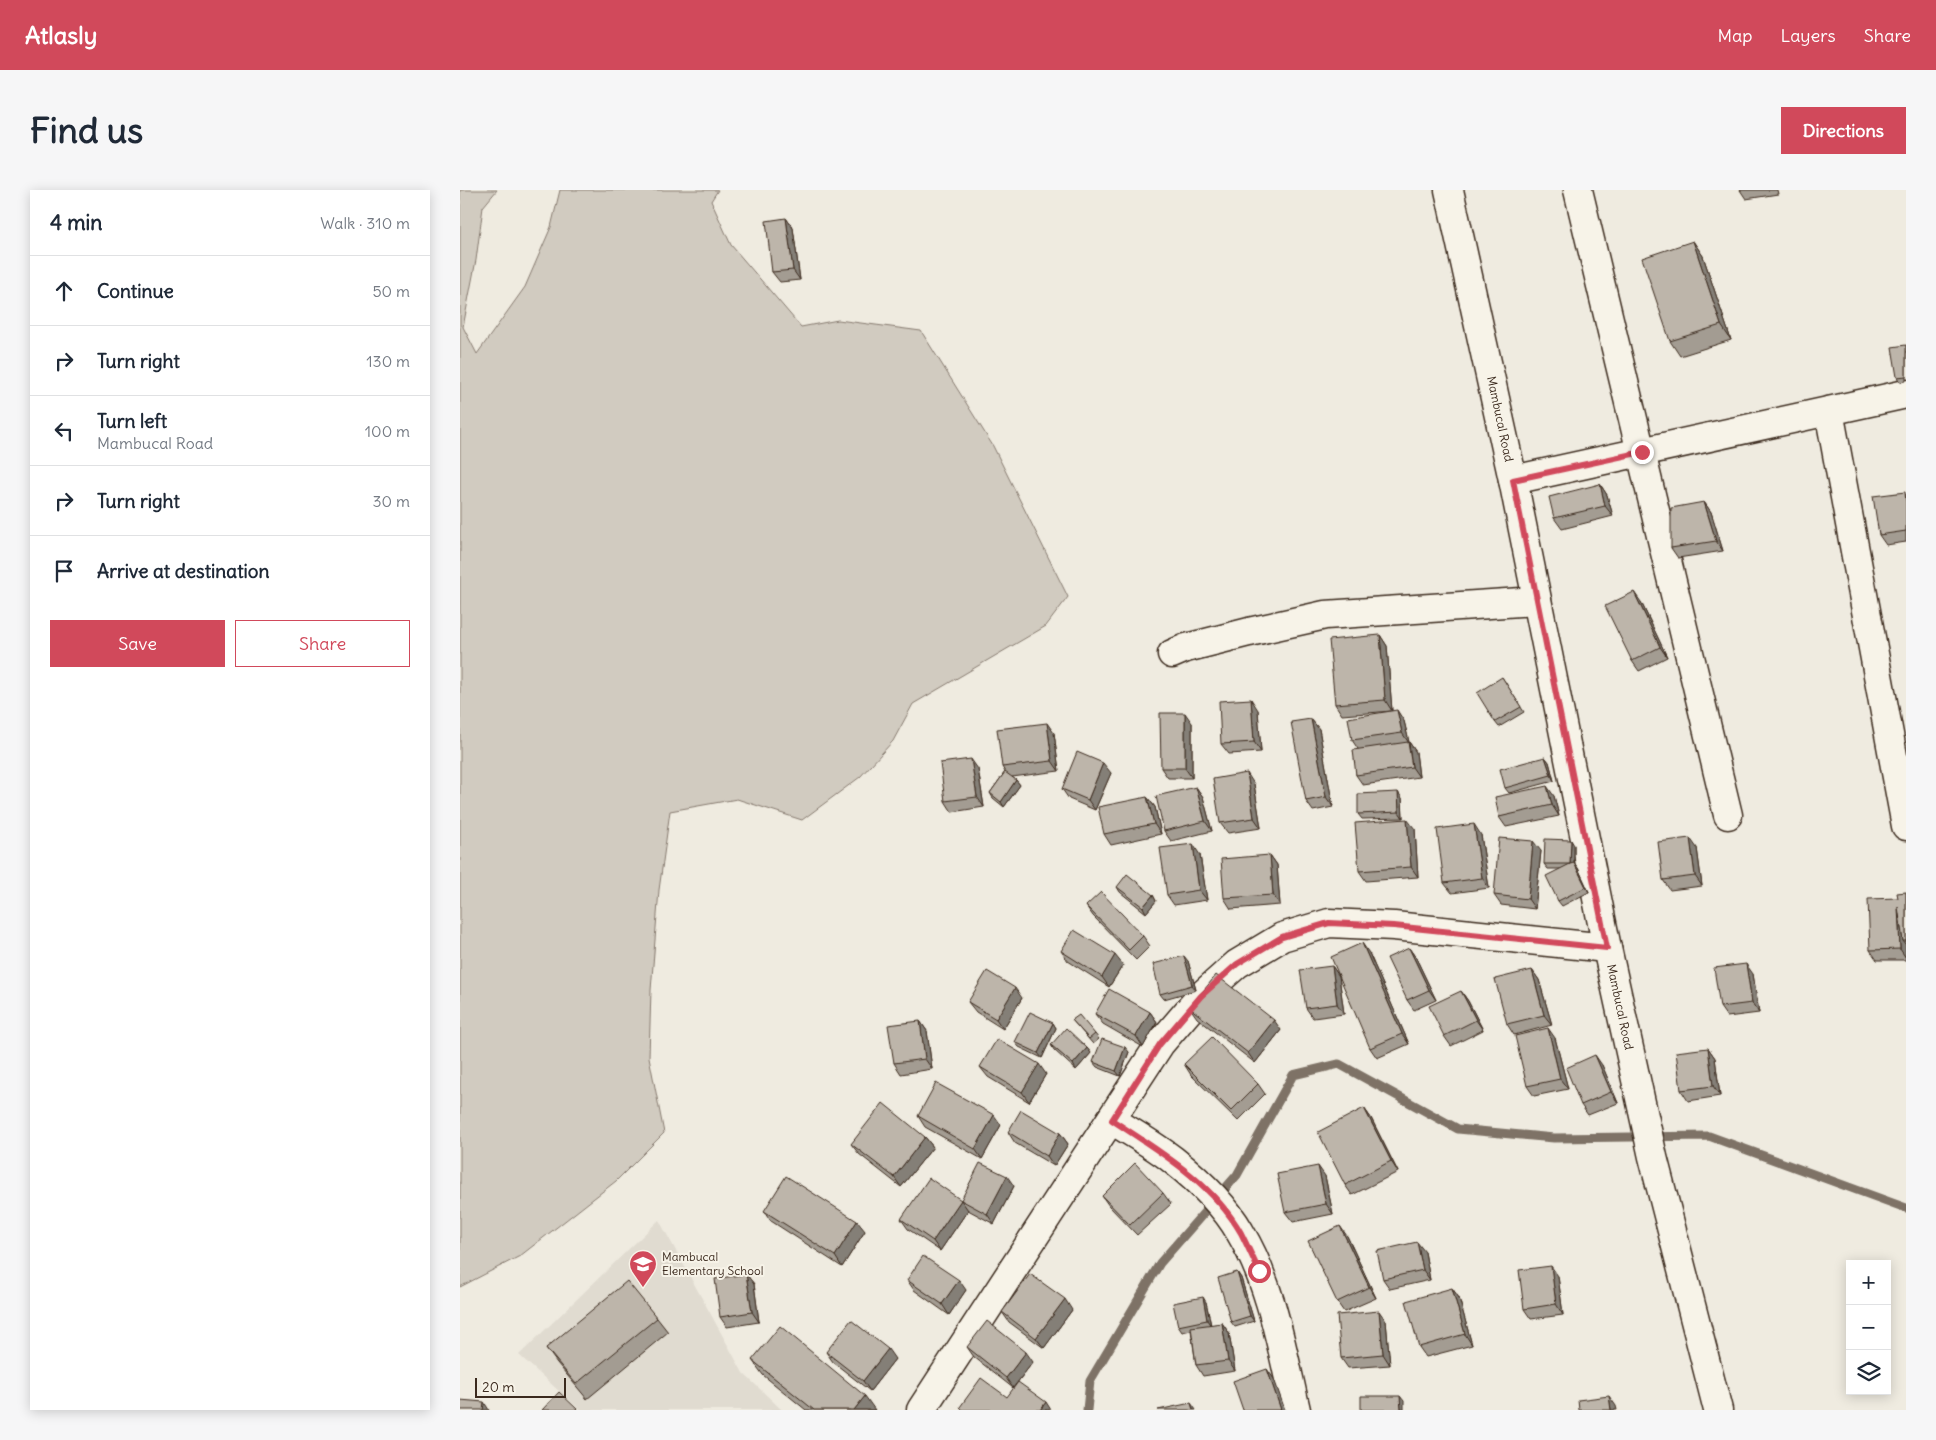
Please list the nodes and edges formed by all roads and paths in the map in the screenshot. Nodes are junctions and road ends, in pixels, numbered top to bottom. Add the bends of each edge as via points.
1 (1449, 190) edge
2 (1578, 190) edge
3 (1906, 394) edge
4 (1829, 411) junction
5 (1642, 452) junction
6 (1513, 480) junction
7 (1537, 601) junction
8 (1172, 654) dead end
9 (1728, 815) dead end
10 (1906, 826) edge
11 (1607, 948) junction
12 (1112, 1120) junction
13 (921, 1410) edge
14 (1296, 1410) edge
15 (1718, 1410) edge

1 - 6 street, Mambucal Road
2 - 5 street
3 - 4 street
4 - 5 street
4 - 10 street
5 - 6 street
5 - 9 street
6 - 7 street, Mambucal Road
7 - 8 street via 1325,615
7 - 11 street, Mambucal Road
11 - 12 street via 1394,926 1329,923 1282,937 1237,964 1201,996 1160,1044
11 - 15 street, Mambucal Road via 1653,1157
12 - 13 street
12 - 14 street via 1172,1160 1204,1188 1240,1232 1259,1271 1275,1320

